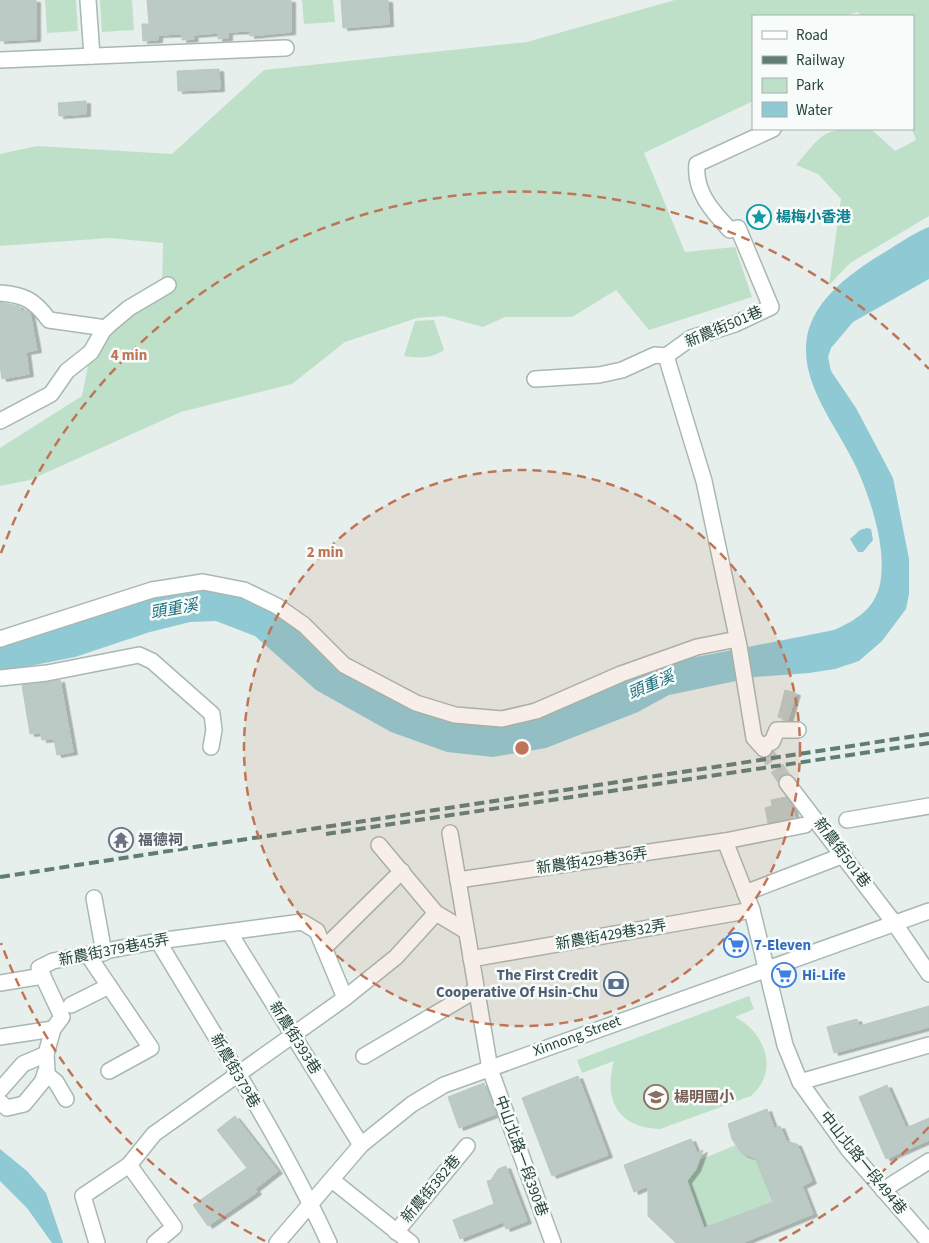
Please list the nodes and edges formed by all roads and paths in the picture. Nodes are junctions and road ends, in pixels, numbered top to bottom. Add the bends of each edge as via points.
1 (88, 0) edge
2 (286, 48) dead end
3 (92, 56) junction
4 (0, 60) edge
5 (770, 130) edge
6 (168, 285) dead end
7 (0, 293) edge
8 (106, 328) junction
9 (666, 356) junction
10 (535, 379) dead end
11 (0, 421) edge
12 (0, 639) edge
13 (738, 643) junction
14 (0, 678) edge
15 (798, 730) dead end
16 (211, 747) dead end
17 (787, 783) tunnel mouth
18 (929, 806) edge
19 (847, 820) dead end
20 (805, 825) dead end
21 (450, 833) dead end
22 (725, 841) junction
23 (379, 845) dead end
24 (844, 855) junction
25 (402, 871) junction
26 (458, 880) junction
27 (745, 893) junction
28 (94, 898) dead end
29 (752, 910) junction
30 (929, 911) edge
31 (436, 913) junction
32 (895, 924) junction
33 (466, 931) junction
34 (229, 932) junction
35 (158, 941) junction
36 (324, 948) junction
37 (104, 953) junction
38 (88, 955) junction
39 (471, 959) junction
40 (767, 968) junction
41 (929, 974) edge
42 (43, 976) junction
43 (0, 983) edge
44 (109, 986) junction
45 (476, 990) junction
46 (345, 998) junction
47 (71, 1005) dead end
48 (53, 1029) junction
49 (293, 1035) junction
50 (0, 1037) edge
51 (929, 1045) edge
52 (46, 1054) junction
53 (364, 1056) dead end
54 (490, 1069) junction
55 (109, 1070) dead end
56 (45, 1073) junction
57 (238, 1074) junction
58 (800, 1082) junction
59 (0, 1090) edge
60 (66, 1099) dead end
61 (0, 1102) edge
62 (361, 1145) junction
63 (467, 1146) dead end
64 (929, 1161) edge
65 (129, 1165) junction
66 (332, 1180) junction
67 (883, 1190) junction
68 (311, 1203) junction
69 (396, 1232) junction
70 (929, 1242) edge
71 (97, 1243) edge
72 (155, 1243) edge
73 (277, 1243) edge
74 (329, 1243) edge
75 (410, 1243) edge
76 (553, 1243) edge

1 - 3 street
2 - 3 street
3 - 4 street
5 - 9 street, 新農街501巷 via 697,164 696,176 700,191 714,214 730,230 738,228 771,307 735,324 691,338
6 - 8 street via 129,308
7 - 8 street via 14,294 37,304 49,320
8 - 11 street via 91,352 67,372 51,394
9 - 10 street, 新農街501巷 via 655,355 622,370 599,375
9 - 13 street via 704,481
12 - 13 street via 152,590 203,582 244,590 277,606 304,625 344,664 416,704 455,714 502,720 536,711 621,674 697,647
13 - 15 street via 754,738 763,748 772,742 777,730
14 - 16 street via 47,673 139,655 152,661 212,714
17 - 24 street, 新農街501巷
18 - 19 street
20 - 22 street, 新農街429巷36弄
21 - 26 street, 中山北路一段390巷
22 - 26 street, 新農街429巷36弄
22 - 27 street, 中山北路一段494巷
23 - 25 street
24 - 27 street
24 - 32 street, 新農街501巷
25 - 31 street
25 - 36 street
26 - 33 street, 中山北路一段390巷
27 - 29 street, 中山北路一段494巷
28 - 37 street
29 - 39 street, 新農街429巷32弄
29 - 40 street, 中山北路一段494巷
30 - 32 street, Xinnong Street
31 - 33 street
31 - 46 street via 396,957
32 - 40 street, Xinnong Street
32 - 41 street, 新農街501巷
33 - 39 street, 中山北路一段390巷
34 - 35 street, 新農街379巷45弄
34 - 36 street, 新農街379巷45弄 via 302,922 317,931
34 - 49 street, 新農街393巷
35 - 37 street, 新農街379巷45弄
35 - 57 street, 新農街379巷
36 - 46 street, 新農街379巷45弄
37 - 38 street, 新農街379巷45弄
38 - 42 street, 新農街379巷45弄 via 53,961 39,968
38 - 44 street
39 - 45 street, 中山北路一段390巷
40 - 54 street, Xinnong Street
40 - 58 street, 中山北路一段494巷 via 785,1044
42 - 43 street
42 - 48 street, 新農街379巷45弄 via 62,1017
44 - 47 street
44 - 55 street via 150,1048
45 - 53 street
45 - 54 street, 中山北路一段390巷
46 - 49 street
48 - 50 street
48 - 52 street, 新農街379巷45弄
49 - 57 street
49 - 62 street, 新農街393巷
51 - 58 street
52 - 56 street, 新農街379巷45弄
52 - 59 street via 23,1064
54 - 62 street, Xinnong Street via 444,1085 412,1104
54 - 76 street, 中山北路一段390巷
56 - 60 street via 56,1082
56 - 61 street, 新農街379巷45弄 via 42,1082 24,1104 7,1108
57 - 65 street via 154,1134
57 - 68 street, 新農街379巷
58 - 67 street, 中山北路一段494巷 via 848,1149
62 - 66 street, Xinnong Street
63 - 69 street, 新農街382巷
64 - 67 street
65 - 71 street via 83,1196
65 - 72 street via 174,1227
66 - 68 street, Xinnong Street
66 - 69 street, 新農街382巷
67 - 70 street, 中山北路一段494巷
68 - 73 street, Xinnong Street
68 - 74 street, 新農街379巷
69 - 75 street, 新農街382巷

